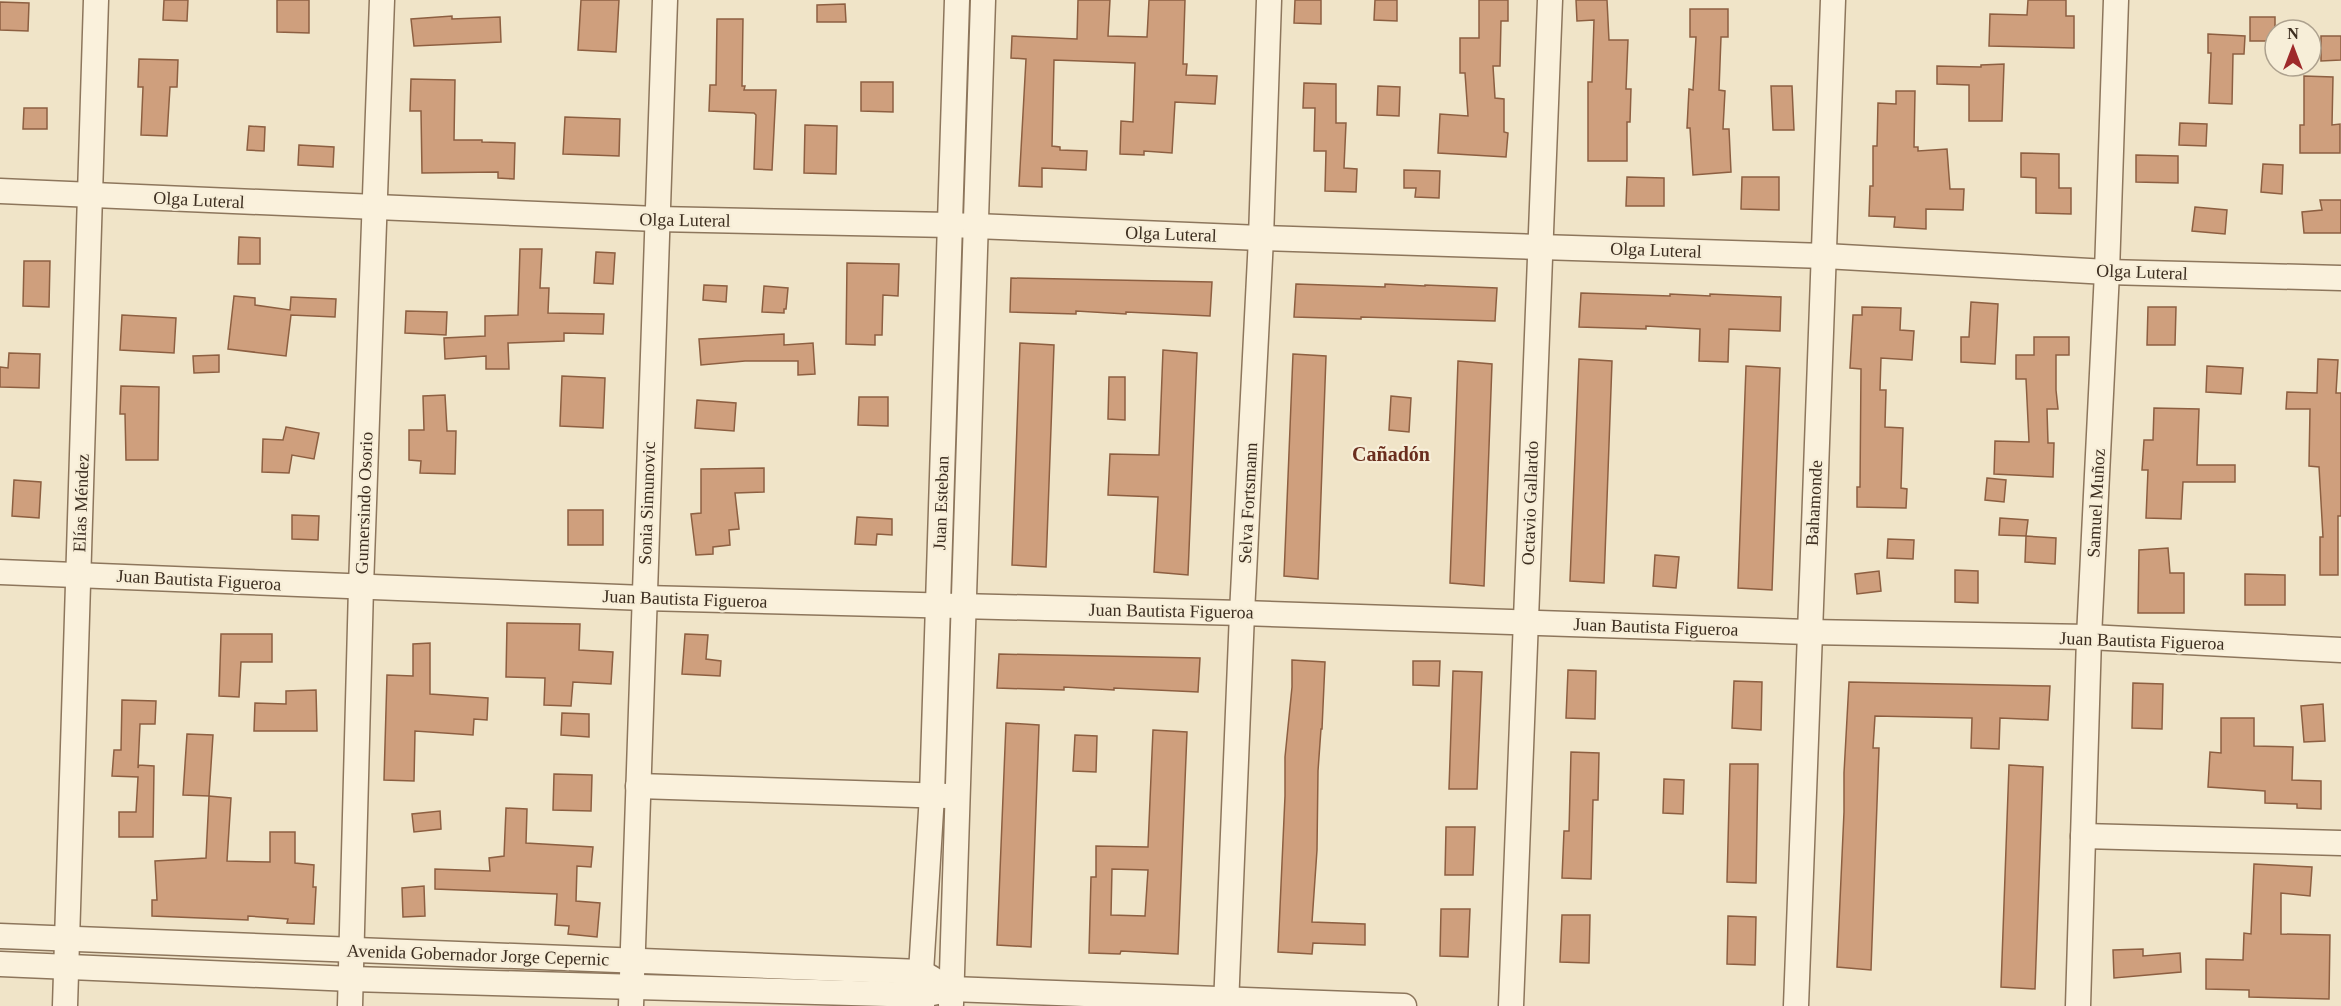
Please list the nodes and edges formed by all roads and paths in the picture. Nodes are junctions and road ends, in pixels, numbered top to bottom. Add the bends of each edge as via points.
1 (96, 0) edge
2 (382, 0) edge
3 (665, 0) edge
4 (957, 0) edge
5 (983, 0) edge
6 (1269, 0) edge
7 (1550, 0) edge
8 (1833, 0) edge
9 (2116, 0) edge
10 (0, 191) edge
11 (90, 195) junction
12 (374, 207) junction
13 (657, 219) junction
14 (950, 225) junction
15 (976, 226) junction
16 (1261, 238) junction
17 (1539, 246) junction
18 (1825, 256) junction
19 (2107, 272) junction
20 (2341, 278) edge
21 (0, 572) edge
22 (79, 574) junction
23 (361, 587) junction
24 (644, 598) junction
25 (938, 605) junction
26 (963, 606) junction
27 (1242, 612) junction
28 (1526, 622) junction
29 (1808, 632) junction
30 (2089, 637) junction
31 (2341, 650) edge
32 (638, 786) junction
33 (932, 795) junction
34 (957, 796) junction
35 (2083, 836) junction
36 (2341, 843) edge
37 (0, 936) edge
38 (68, 939) junction
39 (352, 950) junction
40 (632, 960) junction
41 (0, 964) edge
42 (67, 966) junction
43 (352, 979) junction
44 (922, 991) edge
45 (631, 996) edge
46 (951, 997) edge
47 (1227, 1003) edge
48 (65, 1006) edge
49 (350, 1006) edge
50 (1404, 1006) edge
51 (1511, 1006) edge
52 (1796, 1006) edge
53 (2078, 1006) edge

1 - 11 street, Elías Méndez
2 - 12 street, Gumersindo Osorio
3 - 13 street, Sonia Simunovic
4 - 14 street, Juan Esteban
5 - 15 street, Juan Esteban
6 - 16 street, Selva Fortsmann
7 - 17 street, Octavio Gallardo
8 - 18 street, Bahamonde
9 - 19 street, Samuel Muñoz
10 - 11 street, Olga Luteral
11 - 12 street, Olga Luteral
11 - 22 street, Elías Méndez
12 - 13 street, Olga Luteral
12 - 23 street, Gumersindo Osorio
13 - 14 street, Olga Luteral
13 - 24 street, Sonia Simunovic
14 - 15 street, Olga Luteral
14 - 25 street, Juan Esteban
15 - 16 street, Olga Luteral
15 - 26 street, Juan Esteban
16 - 17 street, Olga Luteral
16 - 27 street, Selva Fortsmann
17 - 18 street, Olga Luteral
17 - 28 street, Octavio Gallardo
18 - 19 street, Olga Luteral
18 - 29 street, Bahamonde
19 - 20 street, Olga Luteral
19 - 30 street, Samuel Muñoz
21 - 22 street, Juan Bautista Figueroa
22 - 23 street, Juan Bautista Figueroa
22 - 38 street, Elías Méndez
23 - 24 street, Juan Bautista Figueroa
23 - 39 street, Gumersindo Osorio
24 - 25 street, Juan Bautista Figueroa
24 - 32 street, Sonia Simunovic
25 - 26 street, Juan Bautista Figueroa
25 - 33 street, Juan Esteban
26 - 27 street, Juan Bautista Figueroa
26 - 34 street, Juan Esteban
27 - 28 street, Juan Bautista Figueroa
27 - 47 street, Selva Fortsmann
28 - 29 street, Juan Bautista Figueroa
28 - 51 street, Octavio Gallardo
29 - 30 street, Juan Bautista Figueroa
29 - 52 street, Bahamonde
30 - 31 street, Juan Bautista Figueroa
30 - 35 street, Samuel Muñoz
32 - 33 street
32 - 40 street, Sonia Simunovic
33 - 34 street
33 - 44 street, Juan Esteban
34 - 46 street, Juan Esteban
35 - 36 street
35 - 53 street, Samuel Muñoz
37 - 38 street, Avenida Gobernador Jorge Cepernic
38 - 39 street, Avenida Gobernador Jorge Cepernic
38 - 42 street, Elías Méndez
39 - 40 street, Avenida Gobernador Jorge Cepernic
39 - 43 street, Gumersindo Osorio
40 - 44 street, Avenida Gobernador Jorge Cepernic
40 - 45 street, Sonia Simunovic
41 - 42 street, Avenida Gobernador Jorge Cepernic
42 - 43 street, Avenida Gobernador Jorge Cepernic
42 - 48 street, Elías Méndez
43 - 45 street, Avenida Gobernador Jorge Cepernic
43 - 49 street, Gumersindo Osorio
44 - 45 street, Avenida Gobernador Jorge Cepernic
44 - 46 street, Avenida Gobernador Jorge Cepernic
46 - 47 street, Avenida Gobernador Jorge Cepernic
47 - 50 street, Avenida Gobernador Jorge Cepernic

